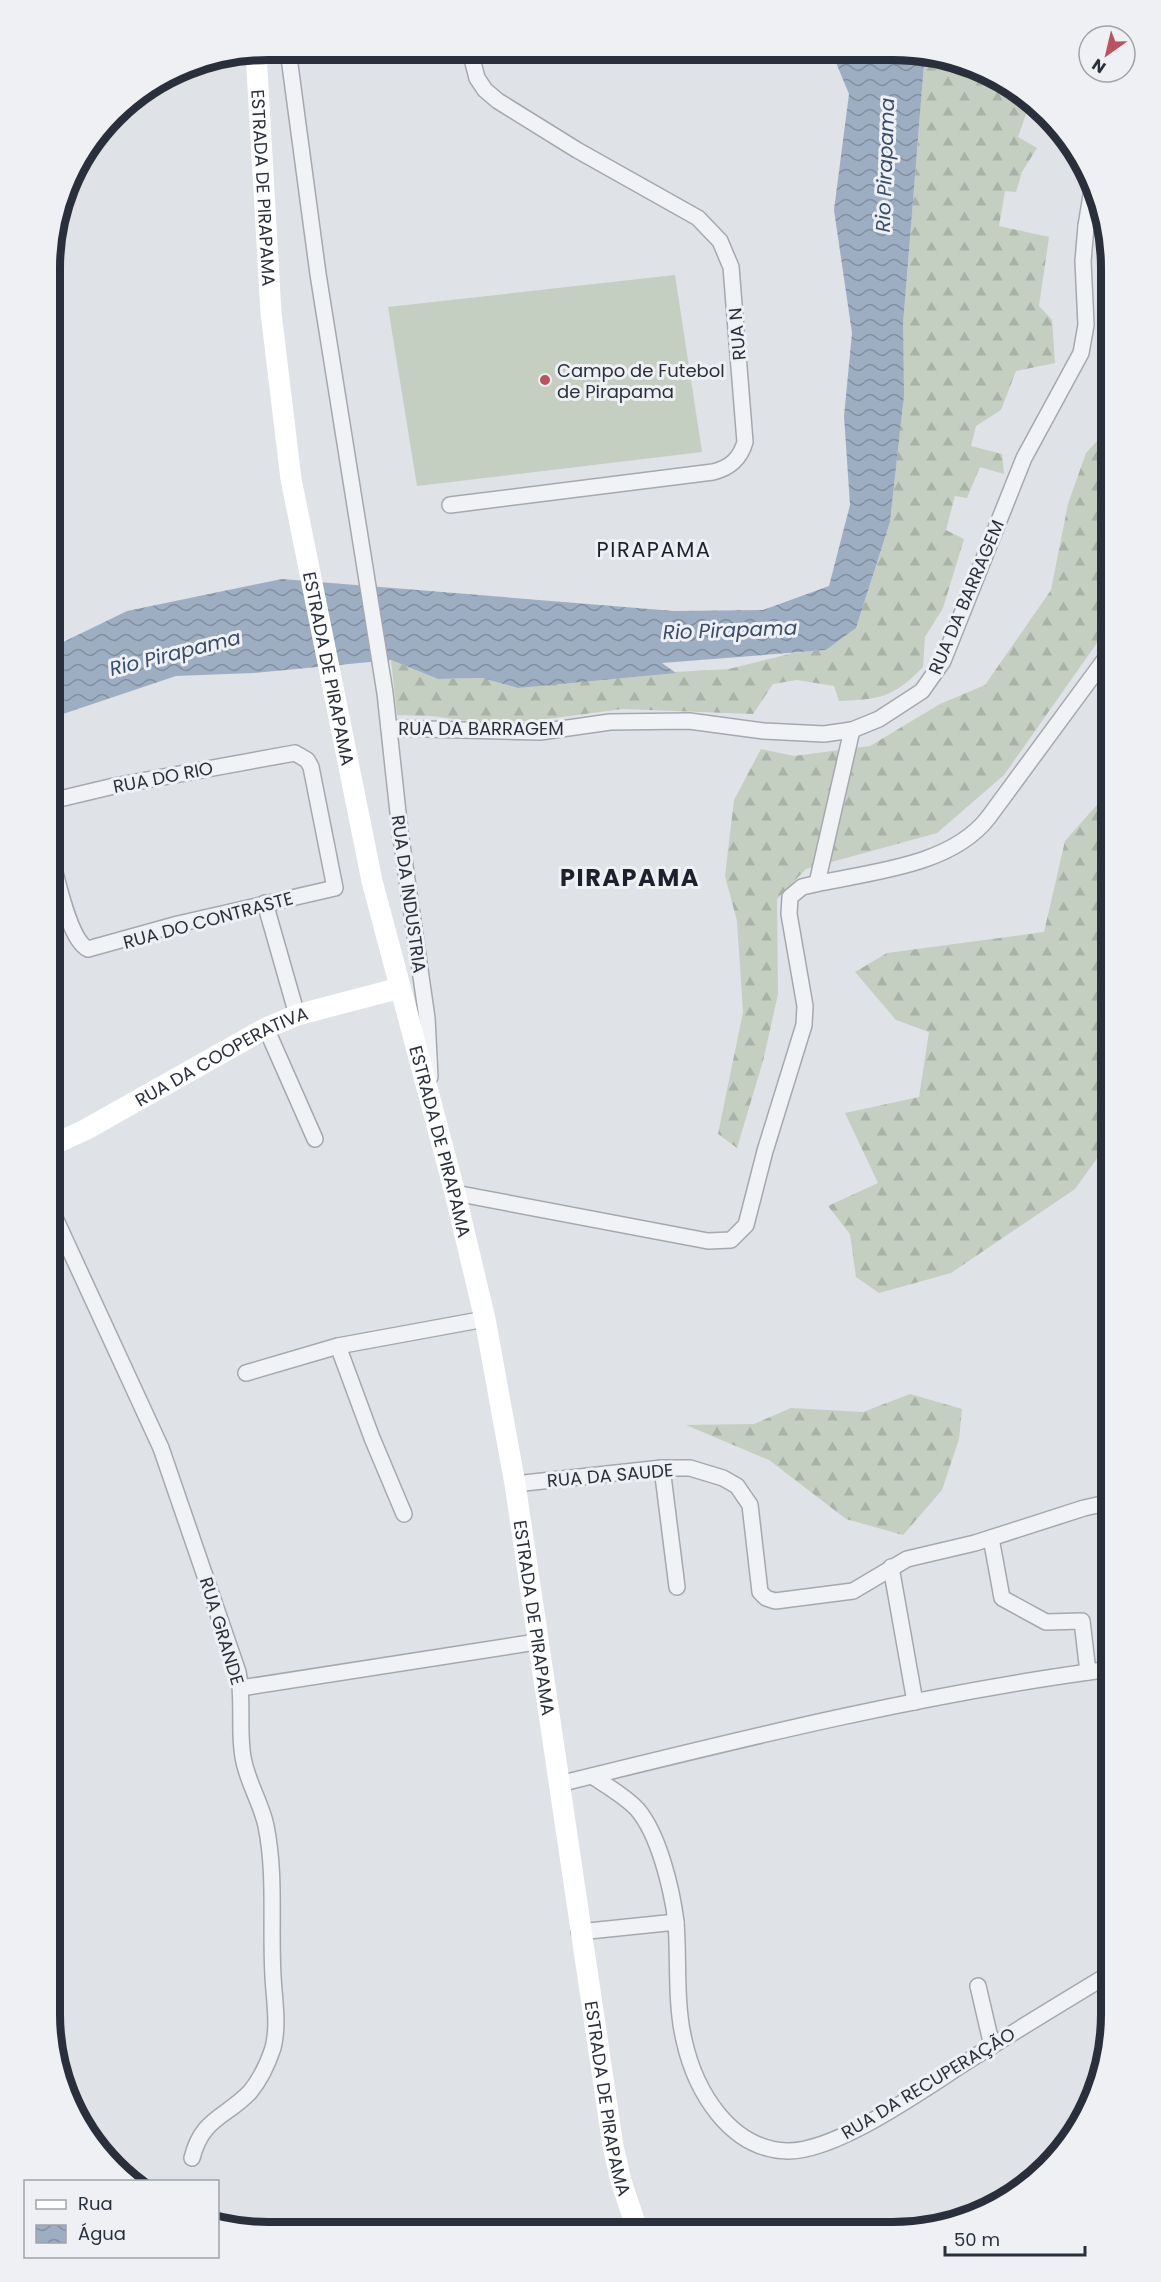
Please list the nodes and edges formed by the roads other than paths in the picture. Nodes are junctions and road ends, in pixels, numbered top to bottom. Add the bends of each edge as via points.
1 (256, 60) edge
2 (289, 60) edge
3 (473, 60) edge
4 (1090, 201) edge
5 (1095, 222) edge
6 (1086, 226) junction
7 (450, 505) dead end
8 (1101, 665) edge
9 (389, 728) junction
10 (852, 730) junction
11 (60, 799) edge
12 (817, 883) junction
13 (60, 887) edge
14 (334, 888) joint
15 (266, 903) junction
16 (421, 983) junction
17 (400, 988) junction
18 (297, 1016) junction
19 (266, 1028) junction
20 (429, 1095) junction
21 (315, 1139) dead end
22 (60, 1141) edge
23 (456, 1193) junction
24 (60, 1229) edge
25 (485, 1319) junction
26 (338, 1346) junction
27 (246, 1373) dead end
28 (662, 1468) junction
29 (515, 1484) junction
30 (1101, 1505) edge
31 (404, 1514) dead end
32 (991, 1538) junction
33 (891, 1567) junction
34 (677, 1587) dead end
35 (536, 1642) junction
36 (1101, 1670) edge
37 (1088, 1672) junction
38 (241, 1688) junction
39 (915, 1702) junction
40 (592, 1776) junction
41 (559, 1784) junction
42 (676, 1922) junction
43 (579, 1932) junction
44 (1101, 1979) edge
45 (978, 1986) dead end
46 (992, 2046) junction
47 (192, 2158) dead end
48 (635, 2222) edge

1 - 17 street, ESTRADA DE PIRAPAMA via 271,313 285,439 372,881
2 - 9 street, RUA DA INDUSTRIA via 318,274
3 - 7 street, RUA N via 477,78 498,101 698,218 720,241 731,267 745,442 736,461 713,472
4 - 6 street, RUA DA BARRAGEM
5 - 6 street
6 - 10 street, RUA DA BARRAGEM via 1086,326 1081,353 1024,458 943,661 922,691 879,719
8 - 12 street via 969,839 914,862
9 - 10 street, RUA DA BARRAGEM via 540,732 646,721 793,734
9 - 16 street, RUA DA INDUSTRIA
10 - 12 street
11 - 14 street, RUA DO RIO via 295,753 307,760 310,767
12 - 23 street via 797,889 788,902 803,988 804,1025 741,1233 731,1240 708,1241
13 - 15 street, RUA DO CONTRASTE via 73,931 81,946 88,949
14 - 15 street, RUA DO CONTRASTE
15 - 18 street
16 - 17 street
16 - 20 street, RUA DA INDUSTRIA via 429,1036
17 - 18 street, RUA DA COOPERATIVA
17 - 20 street, ESTRADA DE PIRAPAMA
18 - 19 street, RUA DA COOPERATIVA
19 - 21 street
19 - 22 street, RUA DA COOPERATIVA
20 - 23 street, ESTRADA DE PIRAPAMA
23 - 25 street, ESTRADA DE PIRAPAMA
24 - 38 street, RUA GRANDE via 158,1440
25 - 26 street
25 - 29 street, ESTRADA DE PIRAPAMA
26 - 27 street
26 - 31 street
28 - 29 street, RUA DA SAUDE
28 - 33 street, RUA DA SAUDE via 699,1470 737,1486 750,1505 758,1581 766,1598 789,1600 854,1591
28 - 34 street
29 - 35 street, ESTRADA DE PIRAPAMA
30 - 32 street
32 - 33 street via 922,1554
32 - 37 street via 1002,1598 1046,1622 1082,1621
33 - 39 street
35 - 38 street
35 - 41 street, ESTRADA DE PIRAPAMA
36 - 37 street
37 - 39 street
38 - 47 street, RUA GRANDE via 242,1755 261,1806 268,1840 275,2034 268,2061 255,2085 204,2129
39 - 40 street
40 - 41 street
40 - 42 street, RUA DA RECUPERAÇÃO via 626,1799 646,1821 669,1886
41 - 43 street, ESTRADA DE PIRAPAMA
42 - 43 street
42 - 46 street, RUA DA RECUPERAÇÃO via 681,2026 697,2079 725,2123 770,2149 789,2151 828,2142
43 - 48 street, ESTRADA DE PIRAPAMA via 613,2146
44 - 46 street, RUA DA RECUPERAÇÃO
45 - 46 street

